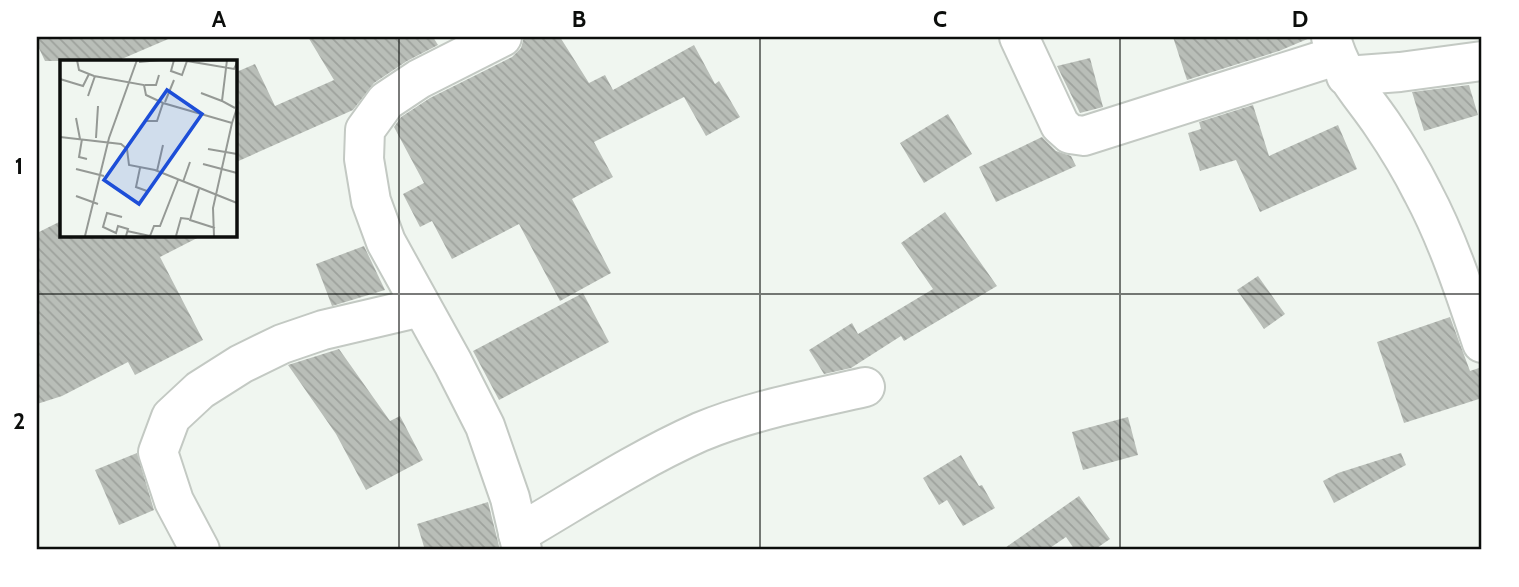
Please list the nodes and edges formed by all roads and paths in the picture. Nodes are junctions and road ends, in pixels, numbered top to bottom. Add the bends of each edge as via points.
1 (502, 37) edge
2 (1018, 37) edge
3 (1337, 56) edge
4 (1482, 61) edge
5 (421, 307) junction
6 (1482, 343) edge
7 (865, 387) dead end
8 (520, 542) edge
9 (200, 550) edge

1 - 5 street via 386,101 365,130 371,201 386,242
2 - 3 street via 1060,125 1070,134 1084,136
3 - 4 street via 1400,72
3 - 6 street via 1424,194 1463,284
5 - 8 street via 485,426
5 - 9 street via 282,344 201,390 171,417 158,452 174,501
7 - 8 street via 762,410 701,432 637,464

